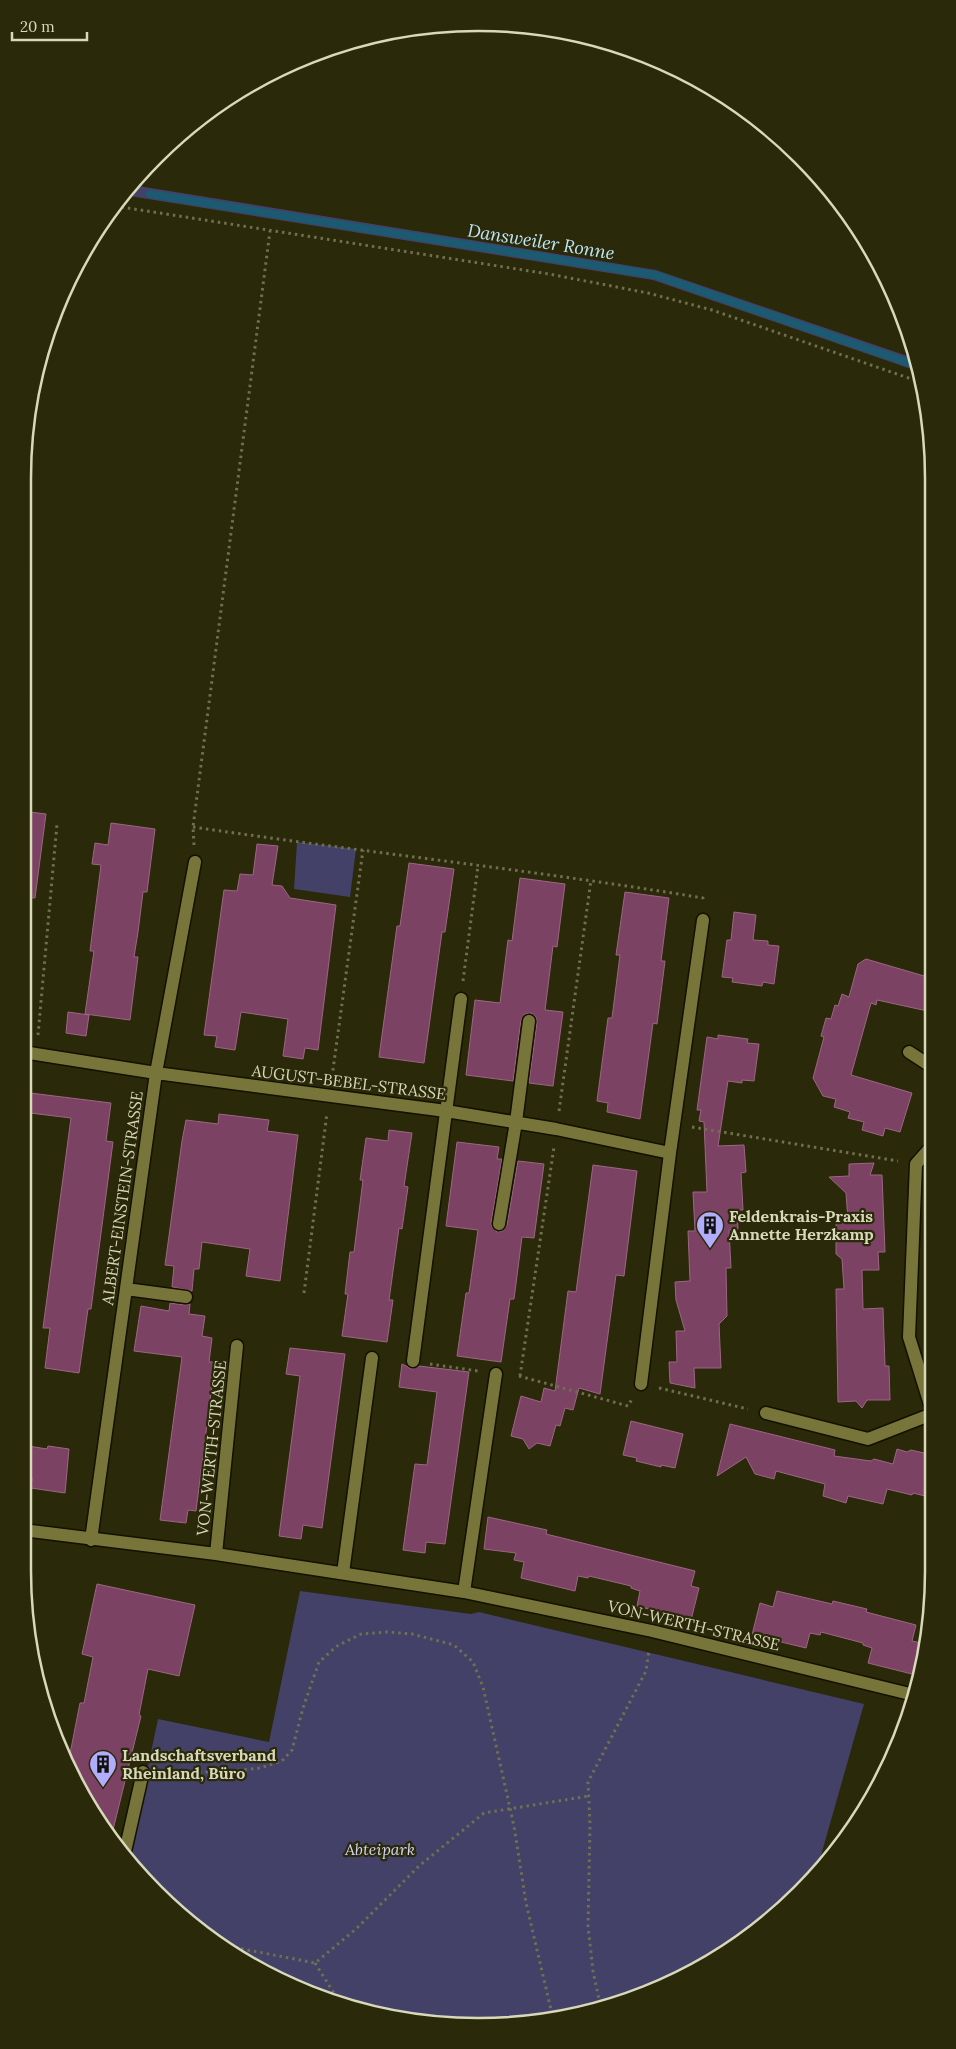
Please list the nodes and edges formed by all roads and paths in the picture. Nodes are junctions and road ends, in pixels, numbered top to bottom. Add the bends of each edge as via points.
1 (123, 207) edge
2 (270, 231) junction
3 (914, 380) edge
4 (57, 824) dead end
5 (193, 827) junction
6 (364, 850) junction
7 (195, 862) joint
8 (478, 866) junction
9 (591, 880) junction
10 (703, 920) joint
11 (461, 999) joint
12 (529, 1021) dead end
13 (909, 1052) dead end
14 (31, 1053) edge
15 (36, 1054) junction
16 (925, 1062) edge
17 (156, 1073) junction
18 (330, 1096) junction
19 (446, 1111) junction
20 (516, 1122) junction
21 (674, 1125) junction
22 (556, 1129) junction
23 (670, 1153) junction
24 (925, 1154) edge
25 (916, 1164) junction
26 (499, 1224) dead end
27 (126, 1290) junction
28 (304, 1293) dead end
29 (186, 1298) dead end
30 (238, 1346) dead end
31 (372, 1358) dead end
32 (412, 1361) dead end
33 (496, 1374) dead end
34 (520, 1376) dead end
35 (641, 1384) joint
36 (925, 1388) edge
37 (766, 1413) joint
38 (925, 1417) edge
39 (31, 1531) edge
40 (91, 1540) junction
41 (216, 1554) junction
42 (343, 1573) junction
43 (464, 1592) junction
44 (652, 1631) junction
45 (908, 1694) edge
46 (143, 1772) joint
47 (589, 1796) junction
48 (509, 1810) junction
49 (126, 1846) edge
50 (240, 1949) edge
51 (315, 1963) junction
52 (335, 1994) edge
53 (599, 2001) edge
54 (551, 2011) edge

1 - 2 path
2 - 3 path via 549,274 648,293 712,310
2 - 5 path
4 - 15 path
5 - 6 path
5 - 7 path
6 - 8 path
6 - 18 path
7 - 17 street, ALBERT-EINSTEIN-STRASSE
8 - 9 path
8 - 11 path
9 - 10 path via 703,898
9 - 22 path
10 - 21 street
11 - 19 street
12 - 20 street
13 - 16 street
14 - 15 street, AUGUST-BEBEL-STRASSE
15 - 17 street, AUGUST-BEBEL-STRASSE
17 - 18 street, AUGUST-BEBEL-STRASSE
17 - 27 street, ALBERT-EINSTEIN-STRASSE
18 - 19 street, AUGUST-BEBEL-STRASSE
18 - 28 path
19 - 20 street, AUGUST-BEBEL-STRASSE
19 - 32 street
20 - 22 street, AUGUST-BEBEL-STRASSE
20 - 26 street
21 - 23 street
21 - 25 path
22 - 23 street, AUGUST-BEBEL-STRASSE
22 - 34 path
23 - 35 street
24 - 25 street
25 - 36 street via 909,1337
27 - 29 street
27 - 40 street, ALBERT-EINSTEIN-STRASSE
30 - 41 street, VON-WERTH-STRASSE
31 - 42 street
33 - 43 street
35 - 37 path
37 - 38 street via 868,1439
39 - 40 street, VON-WERTH-STRASSE
40 - 41 street, VON-WERTH-STRASSE
41 - 42 street, VON-WERTH-STRASSE
42 - 43 street, VON-WERTH-STRASSE
43 - 44 street, VON-WERTH-STRASSE
44 - 45 street, VON-WERTH-STRASSE
44 - 47 path via 646,1672 588,1782
46 - 48 path via 243,1770 282,1761 292,1750 319,1662 338,1646 361,1634 412,1634 454,1645 473,1662 483,1688
46 - 49 street
47 - 48 path
47 - 53 path via 588,1926
48 - 51 path via 484,1813 419,1866 356,1929
48 - 54 path
50 - 51 path
51 - 52 path

